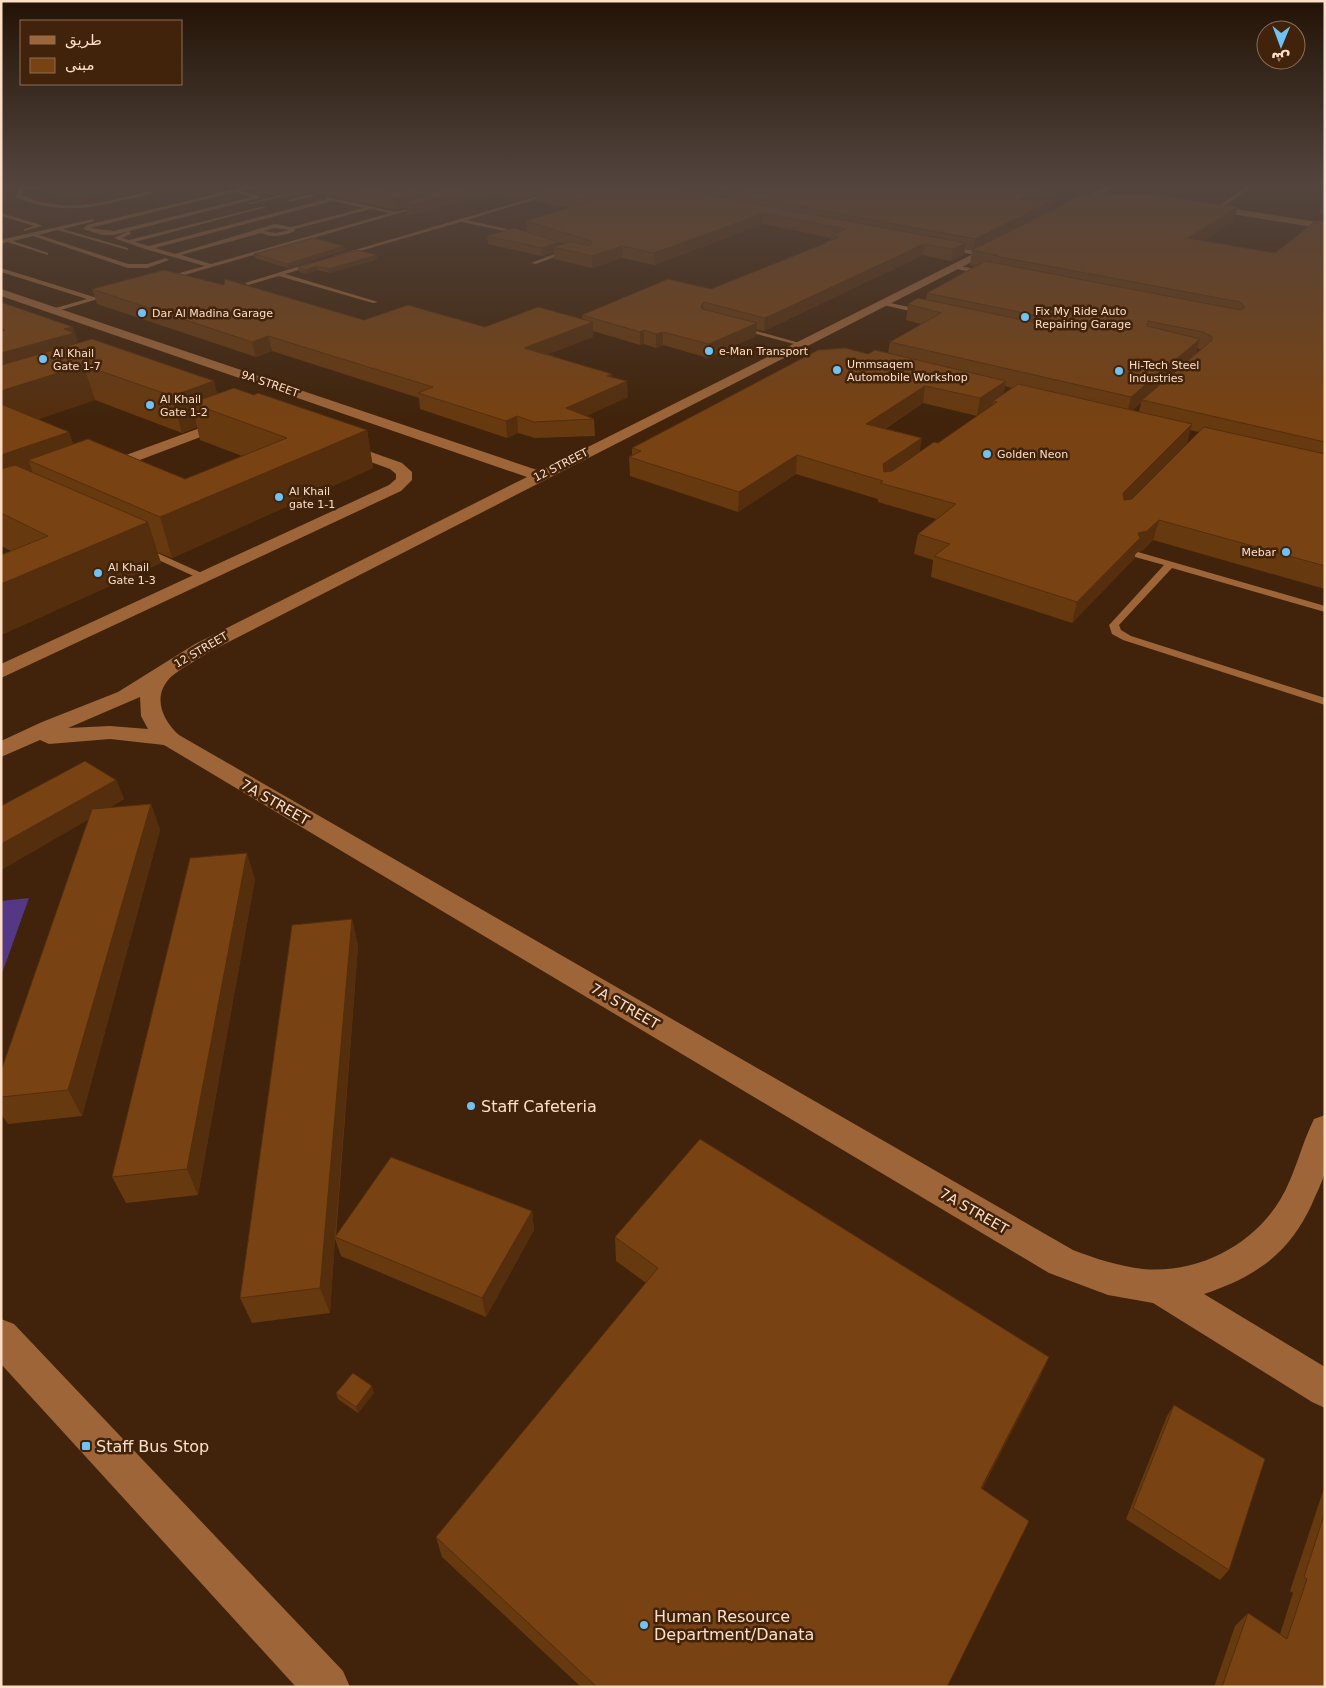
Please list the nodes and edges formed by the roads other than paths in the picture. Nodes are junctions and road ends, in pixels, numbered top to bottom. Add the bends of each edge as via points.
1 (118, 263) edge
2 (157, 263) edge
3 (202, 263) edge
4 (223, 263) edge
5 (316, 263) edge
6 (962, 263) edge
7 (182, 265) dead end
8 (212, 266) junction
9 (954, 267) junction
10 (1, 270) edge
11 (198, 270) junction
12 (279, 274) junction
13 (995, 275) edge
14 (160, 280) edge
15 (248, 283) dead end
16 (121, 291) edge
17 (1, 292) edge
18 (93, 299) junction
19 (375, 302) dead end
20 (881, 303) junction
21 (54, 310) junction
22 (931, 314) edge
23 (733, 326) edge
24 (800, 344) junction
25 (819, 348) edge
26 (240, 410) edge
27 (322, 440) edge
28 (87, 475) edge
29 (540, 476) junction
30 (133, 546) edge
31 (1138, 555) edge
32 (1170, 564) junction
33 (203, 577) junction
34 (1325, 610) edge
35 (1, 672) edge
36 (164, 672) junction
37 (1325, 702) edge
38 (171, 740) junction
39 (4, 749) edge
40 (1325, 1128) edge
41 (1158, 1286) junction
42 (1, 1336) edge
43 (1325, 1389) edge
44 (327, 1687) edge

1 - 2 lane via 128,266
3 - 8 lane
4 - 8 lane
5 - 12 lane
6 - 9 street, 12 STREET
7 - 11 lane
8 - 11 lane
9 - 13 lane
9 - 20 street, 12 STREET
10 - 18 lane
11 - 14 lane
12 - 15 lane
12 - 19 lane
16 - 18 lane
17 - 21 street, 9A STREET
18 - 21 lane
20 - 22 lane
20 - 24 street, 12 STREET
21 - 29 street, 9A STREET
23 - 24 lane
24 - 25 street
24 - 29 street, 12 STREET
26 - 28 street
27 - 33 street via 396,466 404,472 404,480 395,488
29 - 36 street, 12 STREET via 215,641
30 - 33 lane
31 - 32 lane
32 - 34 lane
32 - 37 lane via 1114,625 1116,632
33 - 35 street
36 - 38 street, 7A STREET via 153,690 149,708 152,720
36 - 39 street, 12 STREET via 126,697
38 - 39 street, 12 STREET via 107,732 58,736
38 - 41 street, 7A STREET via 1061,1262 1125,1282
40 - 41 street via 1292,1211 1276,1234 1254,1254 1226,1269 1193,1280
41 - 43 street
42 - 44 street

